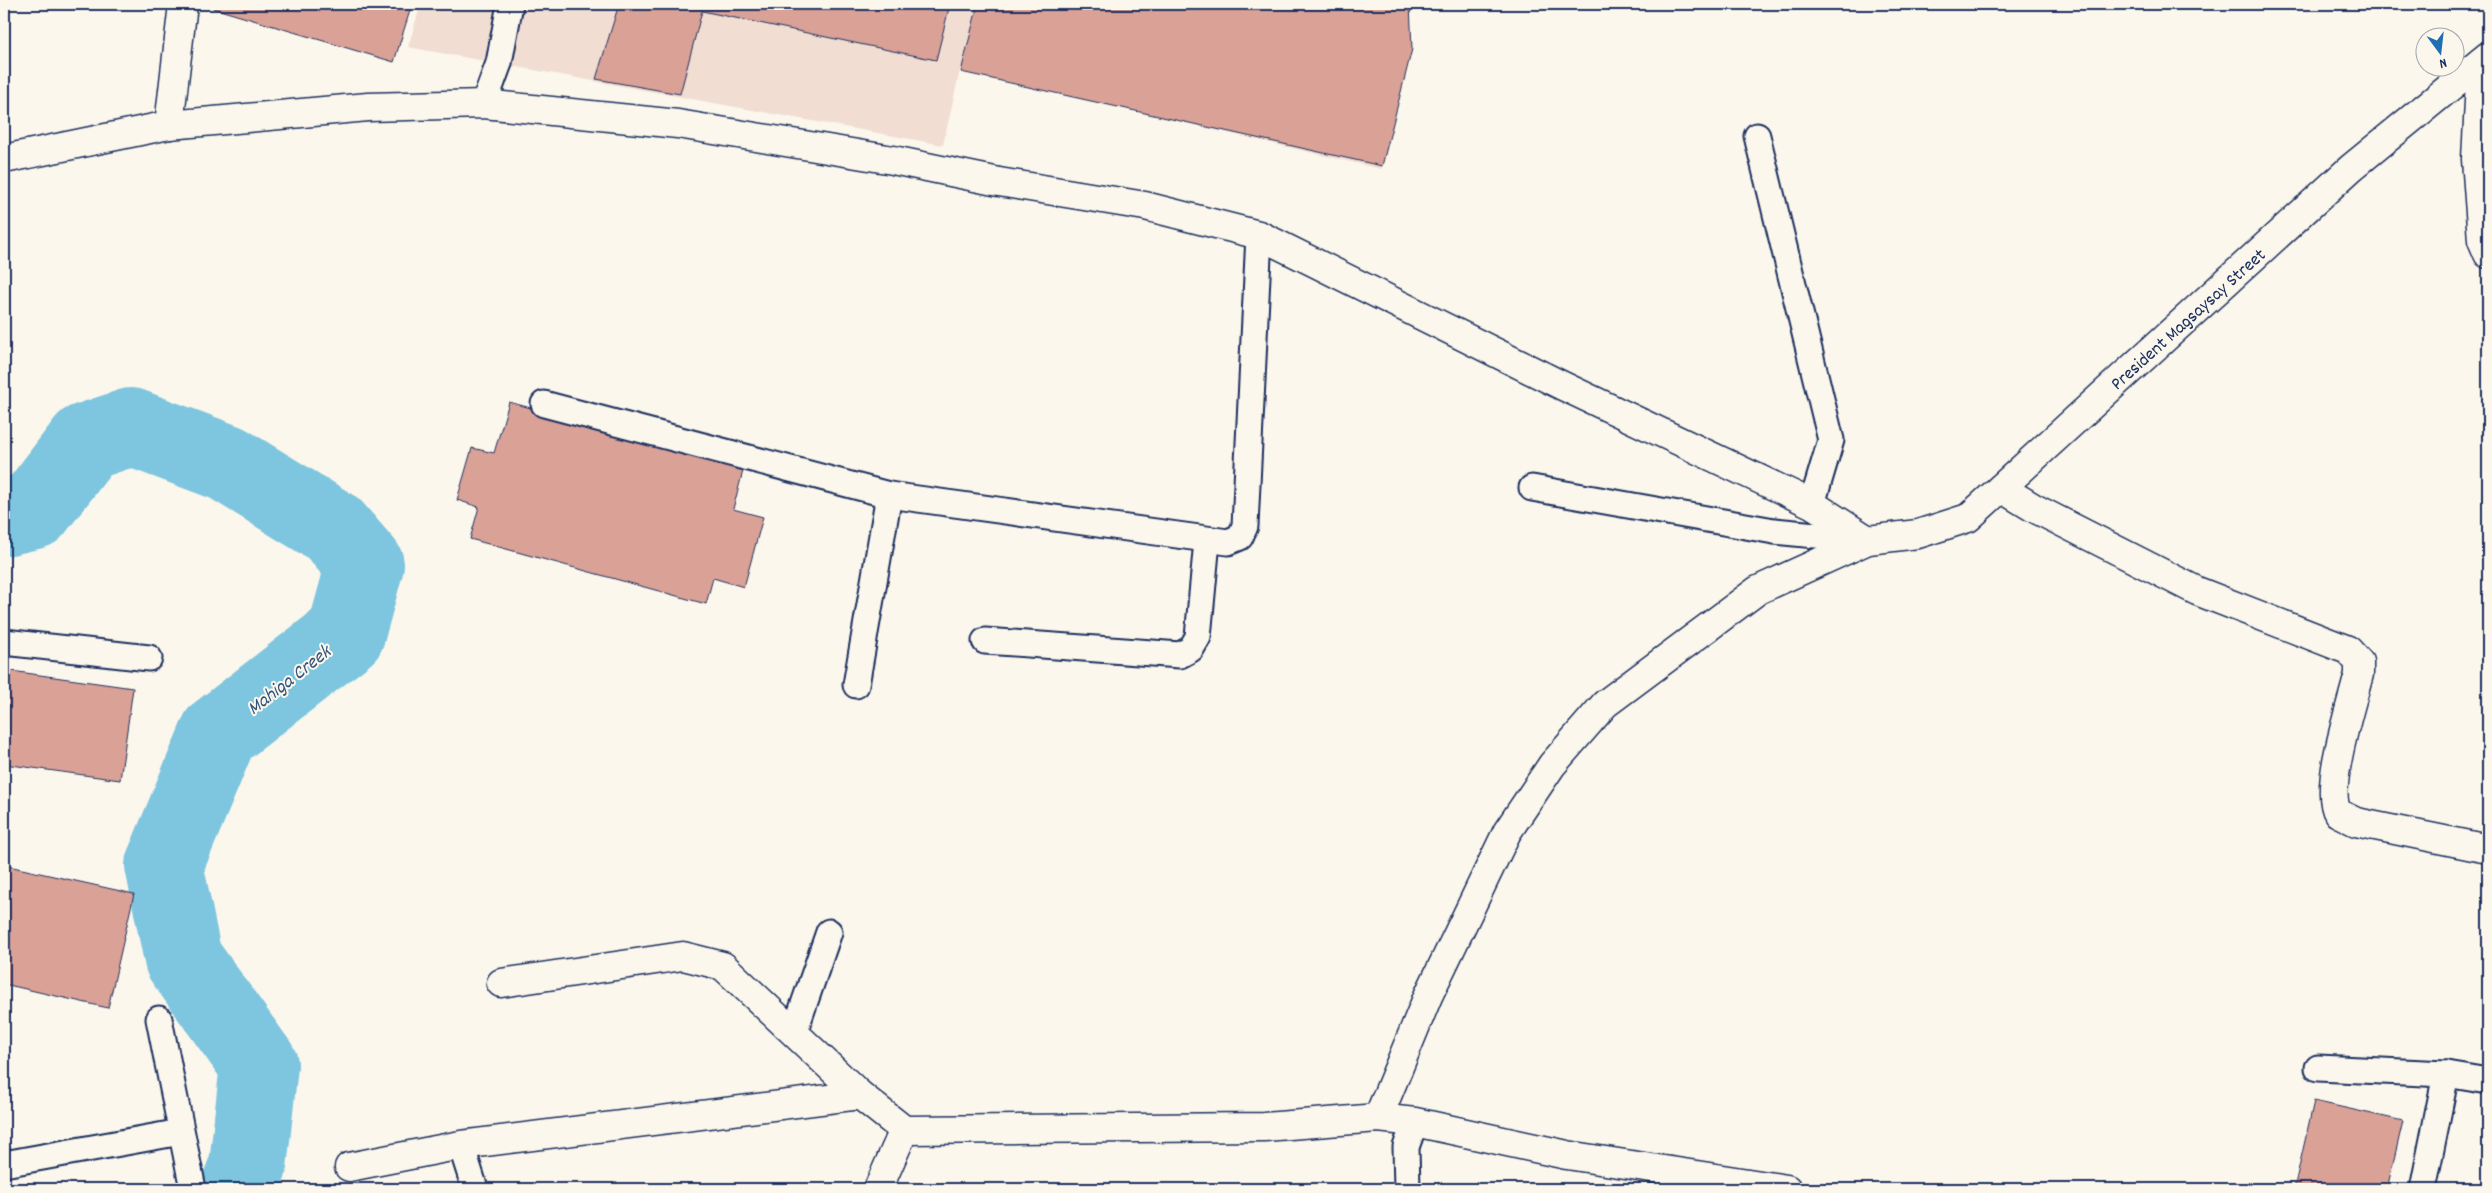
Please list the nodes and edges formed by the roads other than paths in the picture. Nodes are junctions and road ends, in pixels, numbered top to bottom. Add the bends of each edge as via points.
1 (183, 4) edge
2 (510, 4) edge
3 (2484, 59) edge
4 (484, 104) junction
5 (169, 125) junction
6 (1757, 136) dead end
7 (4, 159) edge
8 (1259, 235) junction
9 (2488, 254) edge
10 (544, 404) dead end
11 (1532, 488) dead end
12 (2001, 488) junction
13 (889, 495) junction
14 (1812, 504) junction
15 (1868, 540) junction
16 (1207, 541) junction
17 (985, 641) dead end
18 (4, 642) edge
19 (149, 658) dead end
20 (856, 685) dead end
21 (2488, 849) edge
22 (829, 932) dead end
23 (501, 983) dead end
24 (159, 1019) dead end
25 (794, 1032) junction
26 (2318, 1068) dead end
27 (2446, 1074) junction
28 (2488, 1081) edge
29 (860, 1095) junction
30 (1378, 1118) junction
31 (1415, 1122) junction
32 (904, 1130) junction
33 (181, 1132) junction
34 (461, 1145) junction
35 (4, 1164) edge
36 (349, 1167) dead end
37 (1768, 1188) edge
38 (193, 1189) edge
39 (475, 1189) edge
40 (878, 1189) edge
41 (1407, 1189) edge
42 (2423, 1189) edge

1 - 5 street
2 - 4 lane via 499,63
3 - 9 street via 2476,159 2482,240
3 - 12 street, President Magsaysay Street via 2352,168
4 - 5 street via 368,107
4 - 8 street via 678,124 893,160 1145,206
5 - 7 street
6 - 14 lane via 1831,440
8 - 14 street via 1563,386
8 - 16 lane via 1246,526 1240,537 1228,542
10 - 13 lane
11 - 15 lane via 1774,531
12 - 15 street, President Magsaysay Street via 1968,518 1918,534
12 - 21 street via 2196,591 2348,650 2358,662 2359,674 2334,778 2334,805 2338,813 2356,822
13 - 16 lane
13 - 20 lane
14 - 15 street
15 - 30 street, President Magsaysay Street via 1758,590 1605,704 1552,765 1508,832 1428,996
16 - 17 lane via 1198,637 1191,650 1180,655
18 - 19 lane
22 - 25 lane
23 - 25 street via 683,956 723,966
24 - 33 lane
25 - 29 street
26 - 27 lane
27 - 28 lane
27 - 42 lane
29 - 32 street
29 - 34 street
30 - 31 street
30 - 32 street via 1264,1127
31 - 37 street via 1567,1155
31 - 41 lane via 1406,1147
32 - 40 street
33 - 35 lane
33 - 38 lane
34 - 36 street
34 - 39 lane

